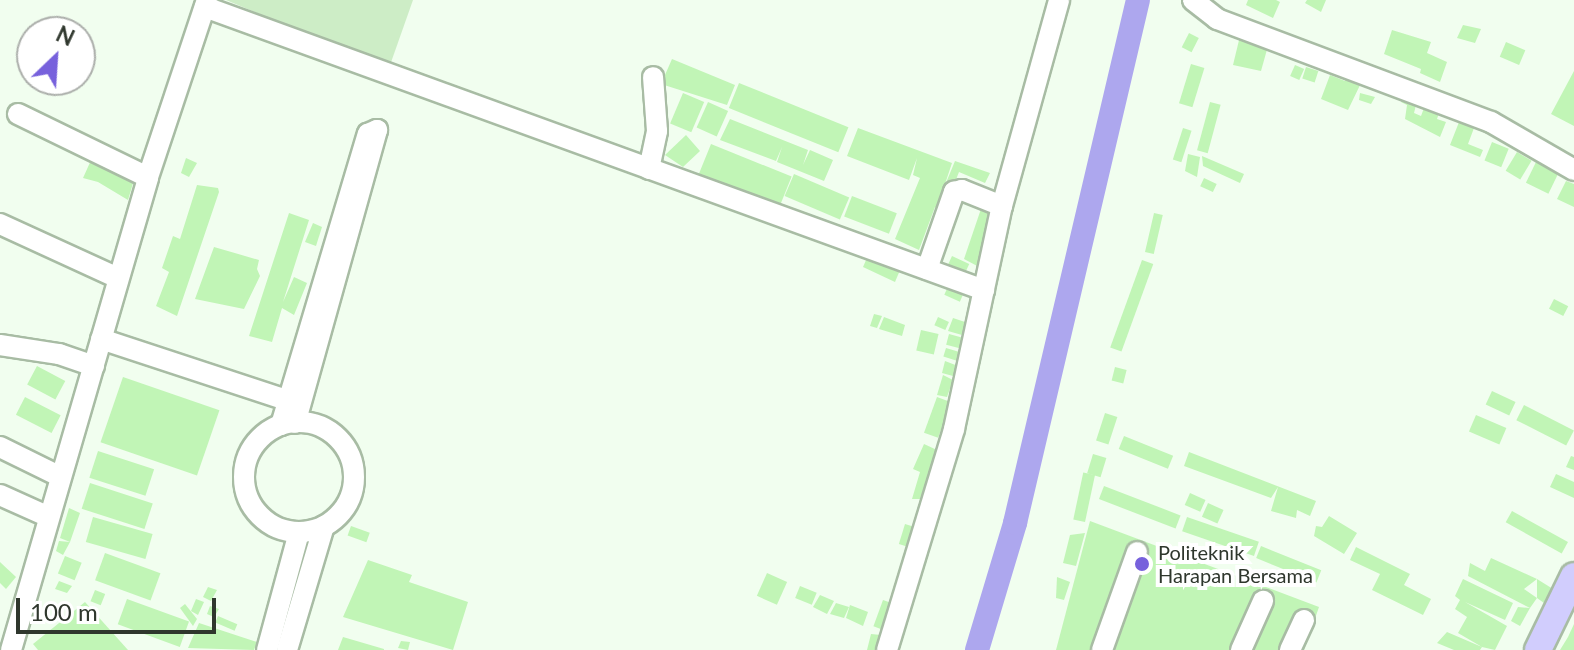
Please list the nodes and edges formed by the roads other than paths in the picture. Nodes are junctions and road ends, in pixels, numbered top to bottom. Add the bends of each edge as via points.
1 (1059, 0) edge
2 (1193, 0) edge
3 (206, 4) edge
4 (653, 77) dead end
5 (18, 114) dead end
6 (649, 169) junction
7 (1574, 170) edge
8 (148, 177) junction
9 (1002, 206) junction
10 (0, 224) edge
11 (927, 269) junction
12 (118, 278) junction
13 (984, 290) junction
14 (101, 339) junction
15 (0, 345) edge
16 (94, 366) junction
17 (287, 400) junction
18 (288, 424) junction
19 (0, 447) edge
20 (59, 476) junction
21 (0, 495) edge
22 (47, 516) junction
23 (324, 526) junction
24 (299, 532) junction
25 (1137, 552) dead end
26 (1571, 592) edge
27 (1263, 601) dead end
28 (1304, 620) dead end
29 (11, 650) edge
30 (267, 650) edge
31 (287, 650) edge
32 (887, 650) edge
33 (1102, 650) edge
34 (1241, 650) edge
35 (1290, 650) edge
36 (1538, 650) edge

1 - 9 street
2 - 7 street via 1217,19 1491,122
3 - 6 street
3 - 8 street
4 - 6 street via 657,131
5 - 8 street
6 - 11 street
8 - 12 street
9 - 11 street via 962,190 954,192
9 - 13 street
10 - 12 street
11 - 13 street
12 - 14 street
13 - 32 street via 954,429
14 - 16 street
14 - 17 street
15 - 16 street via 59,354
16 - 20 street
17 - 18 street
17 - 18 street via 368,134 377,130
18 - 23 street via 324,429 350,458 350,497
18 - 24 street via 253,446 244,483 262,518
19 - 20 street
20 - 22 street
21 - 22 street
22 - 29 street
23 - 24 street
23 - 31 street
24 - 30 street
25 - 33 street
26 - 36 main road
27 - 34 street
28 - 35 street

